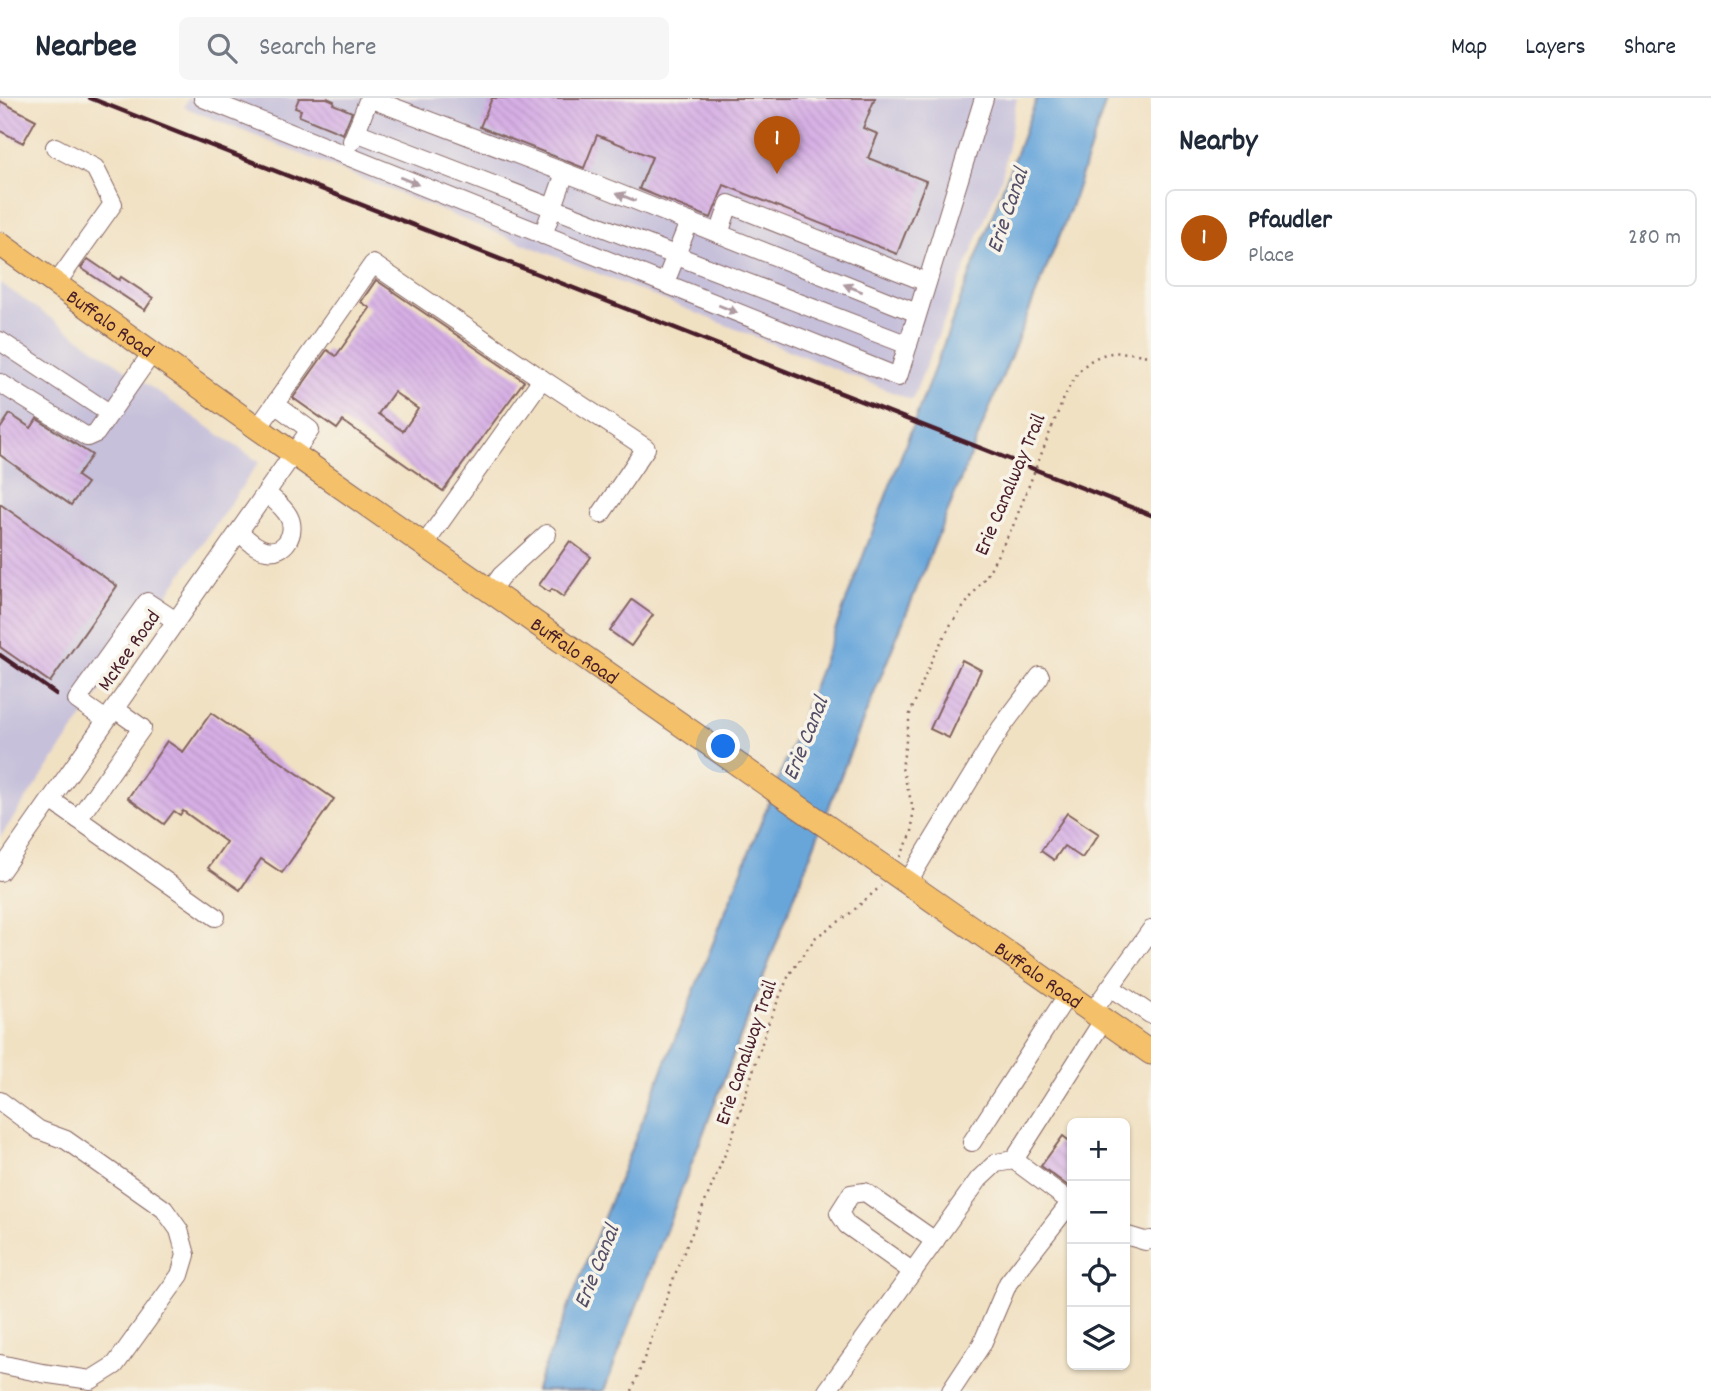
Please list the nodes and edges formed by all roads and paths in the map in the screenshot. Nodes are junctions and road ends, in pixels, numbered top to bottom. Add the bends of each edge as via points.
1 (369, 98) edge
2 (984, 98) edge
3 (212, 99) edge
4 (356, 132) junction
5 (55, 147) dead end
6 (345, 155) junction
7 (565, 173) junction
8 (553, 208) junction
9 (689, 222) junction
10 (719, 234) junction
11 (543, 235) junction
12 (0, 244) edge
13 (676, 255) junction
14 (926, 282) junction
15 (665, 283) junction
16 (56, 284) junction
17 (917, 313) junction
18 (0, 341) edge
19 (908, 345) junction
20 (152, 353) junction
21 (1151, 357) edge
22 (542, 379) junction
23 (0, 383) edge
24 (275, 404) junction
25 (109, 413) junction
26 (258, 428) junction
27 (294, 454) junction
28 (266, 494) junction
29 (601, 514) dead end
30 (239, 532) junction
31 (547, 534) dead end
32 (424, 545) junction
33 (490, 591) junction
34 (176, 621) junction
35 (1040, 676) dead end
36 (111, 715) junction
37 (51, 800) junction
38 (78, 819) junction
39 (0, 872) edge
40 (899, 878) junction
41 (216, 917) dead end
42 (1151, 930) edge
43 (1110, 987) junction
44 (1068, 994) junction
45 (1150, 1014) edge
46 (1098, 1015) junction
47 (1151, 1053) edge
48 (0, 1101) edge
49 (972, 1142) dead end
50 (1014, 1160) junction
51 (1067, 1199) edge
52 (1067, 1209) edge
53 (1130, 1236) edge
54 (1151, 1240) edge
55 (935, 1241) junction
56 (913, 1272) junction
57 (0, 1364) edge
58 (632, 1391) edge
59 (827, 1391) edge
60 (951, 1391) edge

1 - 4 street
1 - 7 street
2 - 14 street
3 - 6 street
4 - 6 street
4 - 8 street
5 - 16 street via 94,168 113,204
6 -> 11 street
7 - 8 street
9 -> 7 street
8 - 11 street
8 - 13 street
9 - 10 street
9 - 13 street
10 - 14 street via 729,204
17 -> 10 street
11 - 15 street
12 - 16 main road, Buffalo Road
13 - 15 street
13 - 19 street
14 - 17 street
15 -> 19 street via 898,377
16 - 20 main road, Buffalo Road
17 - 19 street
18 - 25 street
20 - 25 street
20 - 26 main road, Buffalo Road
21 - 40 path, Erie Canalway Trail, bridge via 1127,351 1099,355 1072,380 1013,526 932,659 910,714 902,768 913,808 912,833
22 - 24 street via 373,264
22 - 29 street via 646,448
22 - 32 street
23 - 25 street via 87,436 96,433
24 - 26 street
24 - 27 street, McKee Road via 310,430
26 - 27 main road, Buffalo Road
27 - 28 street, McKee Road
27 - 32 main road, Buffalo Road
28 - 30 street, McKee Road
28 - 30 street via 290,517 289,539 273,551 263,550
30 - 34 street, McKee Road
31 - 33 street
32 - 33 main road, Buffalo Road
33 - 40 main road, Buffalo Road
34 - 36 street, McKee Road
34 - 36 street via 147,601 78,700
35 - 40 street
36 - 37 street, McKee Road
36 - 38 street via 142,728
37 - 38 street
37 - 39 street, McKee Road
38 - 41 street
40 - 44 main road, Buffalo Road
40 - 58 path, Erie Canalway Trail via 816,937 789,975 768,1024 731,1140
42 - 43 street
43 - 45 street
43 - 46 street
44 - 46 main road, Buffalo Road
44 - 49 street
46 - 47 main road, Buffalo Road
46 - 50 street
48 - 57 street via 39,1130 66,1140 164,1209 178,1230 186,1255 180,1275 116,1365 91,1380
50 - 51 street
50 - 55 street via 996,1163 979,1180
52 - 60 street via 1008,1283 982,1344
53 - 54 street
55 - 56 street
55 - 56 street via 865,1192 851,1194 839,1213 847,1225
56 - 59 street

